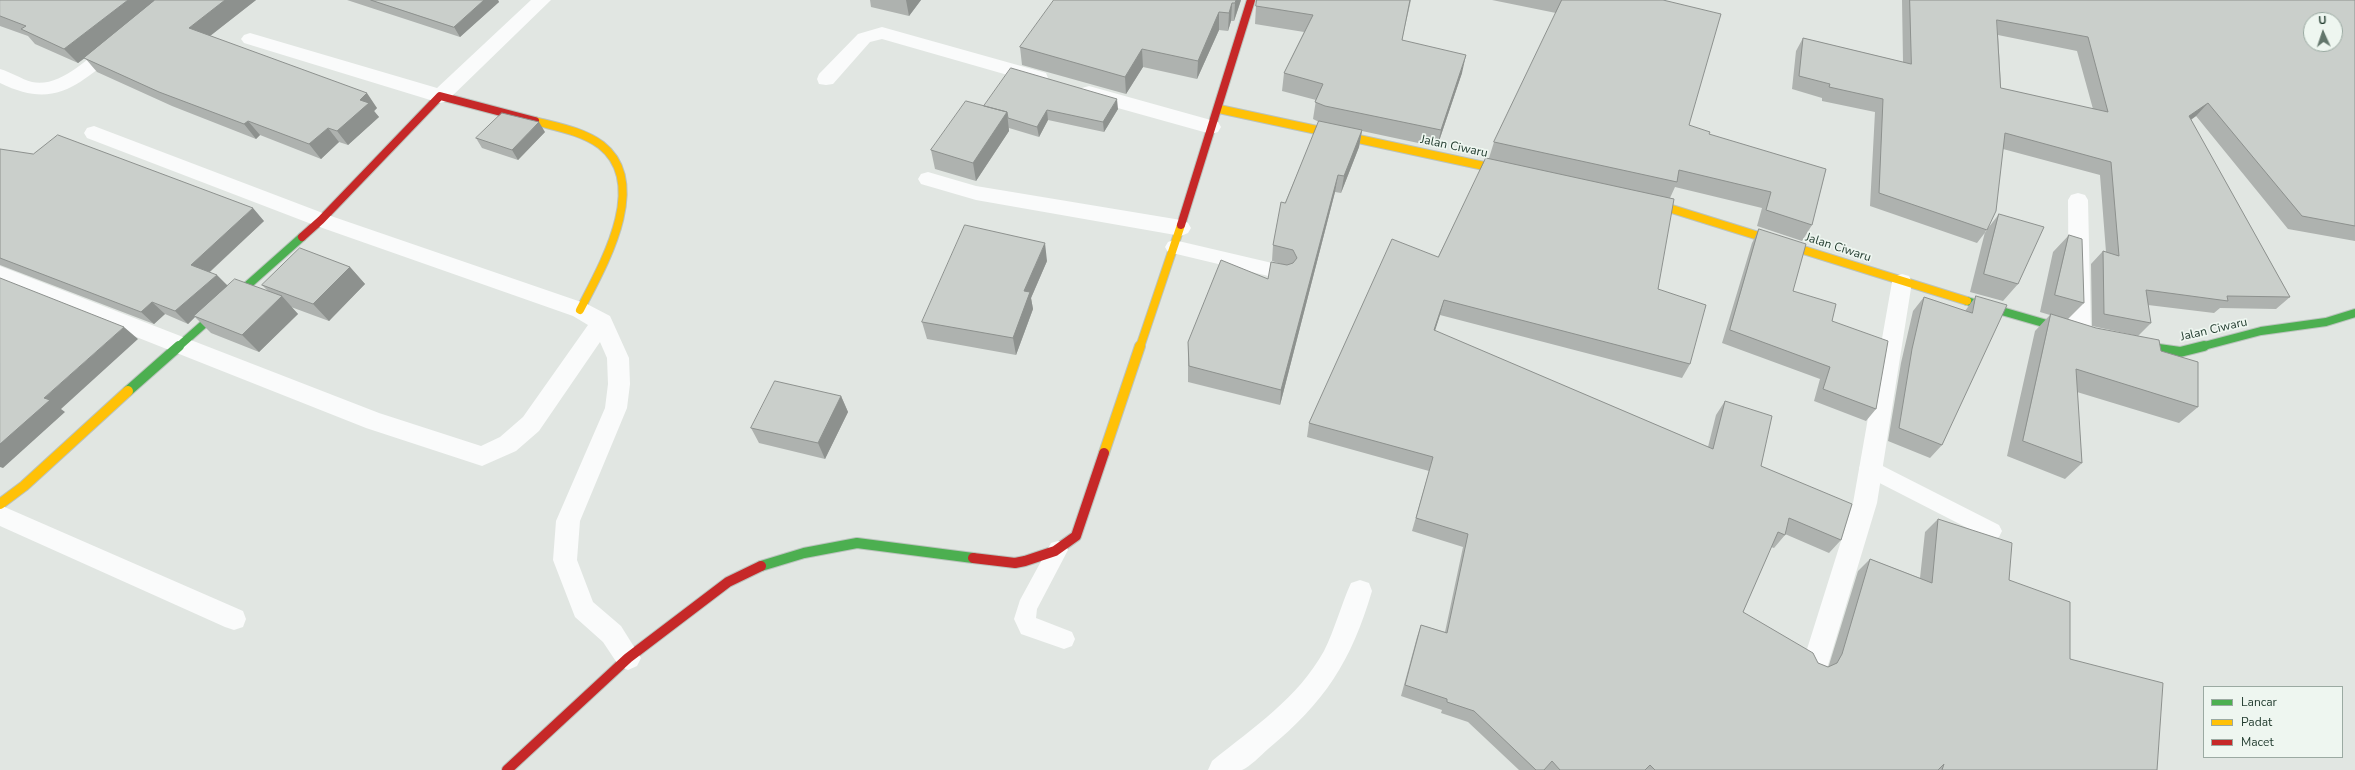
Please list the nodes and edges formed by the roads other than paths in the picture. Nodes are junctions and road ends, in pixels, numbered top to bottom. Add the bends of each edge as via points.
1 (542, 0) edge
2 (1251, 0) edge
3 (131, 34) edge
4 (250, 39) dead end
5 (0, 75) edge
6 (826, 79) dead end
7 (440, 96) junction
8 (1219, 109) junction
9 (1211, 127) junction
10 (94, 133) dead end
11 (1522, 174) edge
12 (928, 179) dead end
13 (1631, 197) edge
14 (2078, 200) dead end
15 (321, 220) junction
16 (1181, 228) junction
17 (1174, 247) junction
18 (1285, 273) edge
19 (0, 274) edge
20 (1902, 282) junction
21 (580, 310) junction
22 (2355, 313) edge
23 (602, 322) junction
24 (2083, 335) joint
25 (2123, 343) edge
26 (178, 346) junction
27 (1870, 468) junction
28 (0, 504) edge
29 (0, 515) edge
30 (1992, 531) dead end
31 (1058, 550) junction
32 (1360, 591) dead end
33 (234, 619) dead end
34 (1064, 639) dead end
35 (628, 658) junction
36 (1815, 665) edge
37 (507, 770) edge
38 (1221, 770) edge

1 - 7 street
2 - 8 street
3 - 5 street via 75,78 62,83 46,88 29,88
4 - 7 street
6 - 9 street via 864,38 882,33
7 - 15 street
7 - 21 street via 579,133 598,142 616,159 625,183 618,229
8 - 9 street
8 - 11 street, Jalan Ciwaru
9 - 16 street
10 - 15 street
12 - 16 street via 976,193
13 - 20 street, Jalan Ciwaru via 1654,202
14 - 24 street
15 - 21 street
15 - 26 street
16 - 17 street
17 - 18 lane
17 - 31 street via 1076,536
19 - 26 street
20 - 24 street, Jalan Ciwaru
20 - 27 street
21 - 23 street
22 - 25 street, Jalan Ciwaru via 2326,322 2261,332 2180,352
23 - 26 street via 530,424 508,444 482,456 374,421
23 - 35 street via 618,358 620,384 616,408 607,432 568,521 566,560 584,608 612,634
26 - 28 street via 24,486
27 - 30 lane
27 - 36 street via 1865,503
29 - 33 street
31 - 34 lane via 1026,607 1025,619 1029,627
31 - 35 street via 1038,559 1015,563 857,543 804,553 756,568 728,582
32 - 38 street via 1355,609 1324,673 1310,694
35 - 37 street

